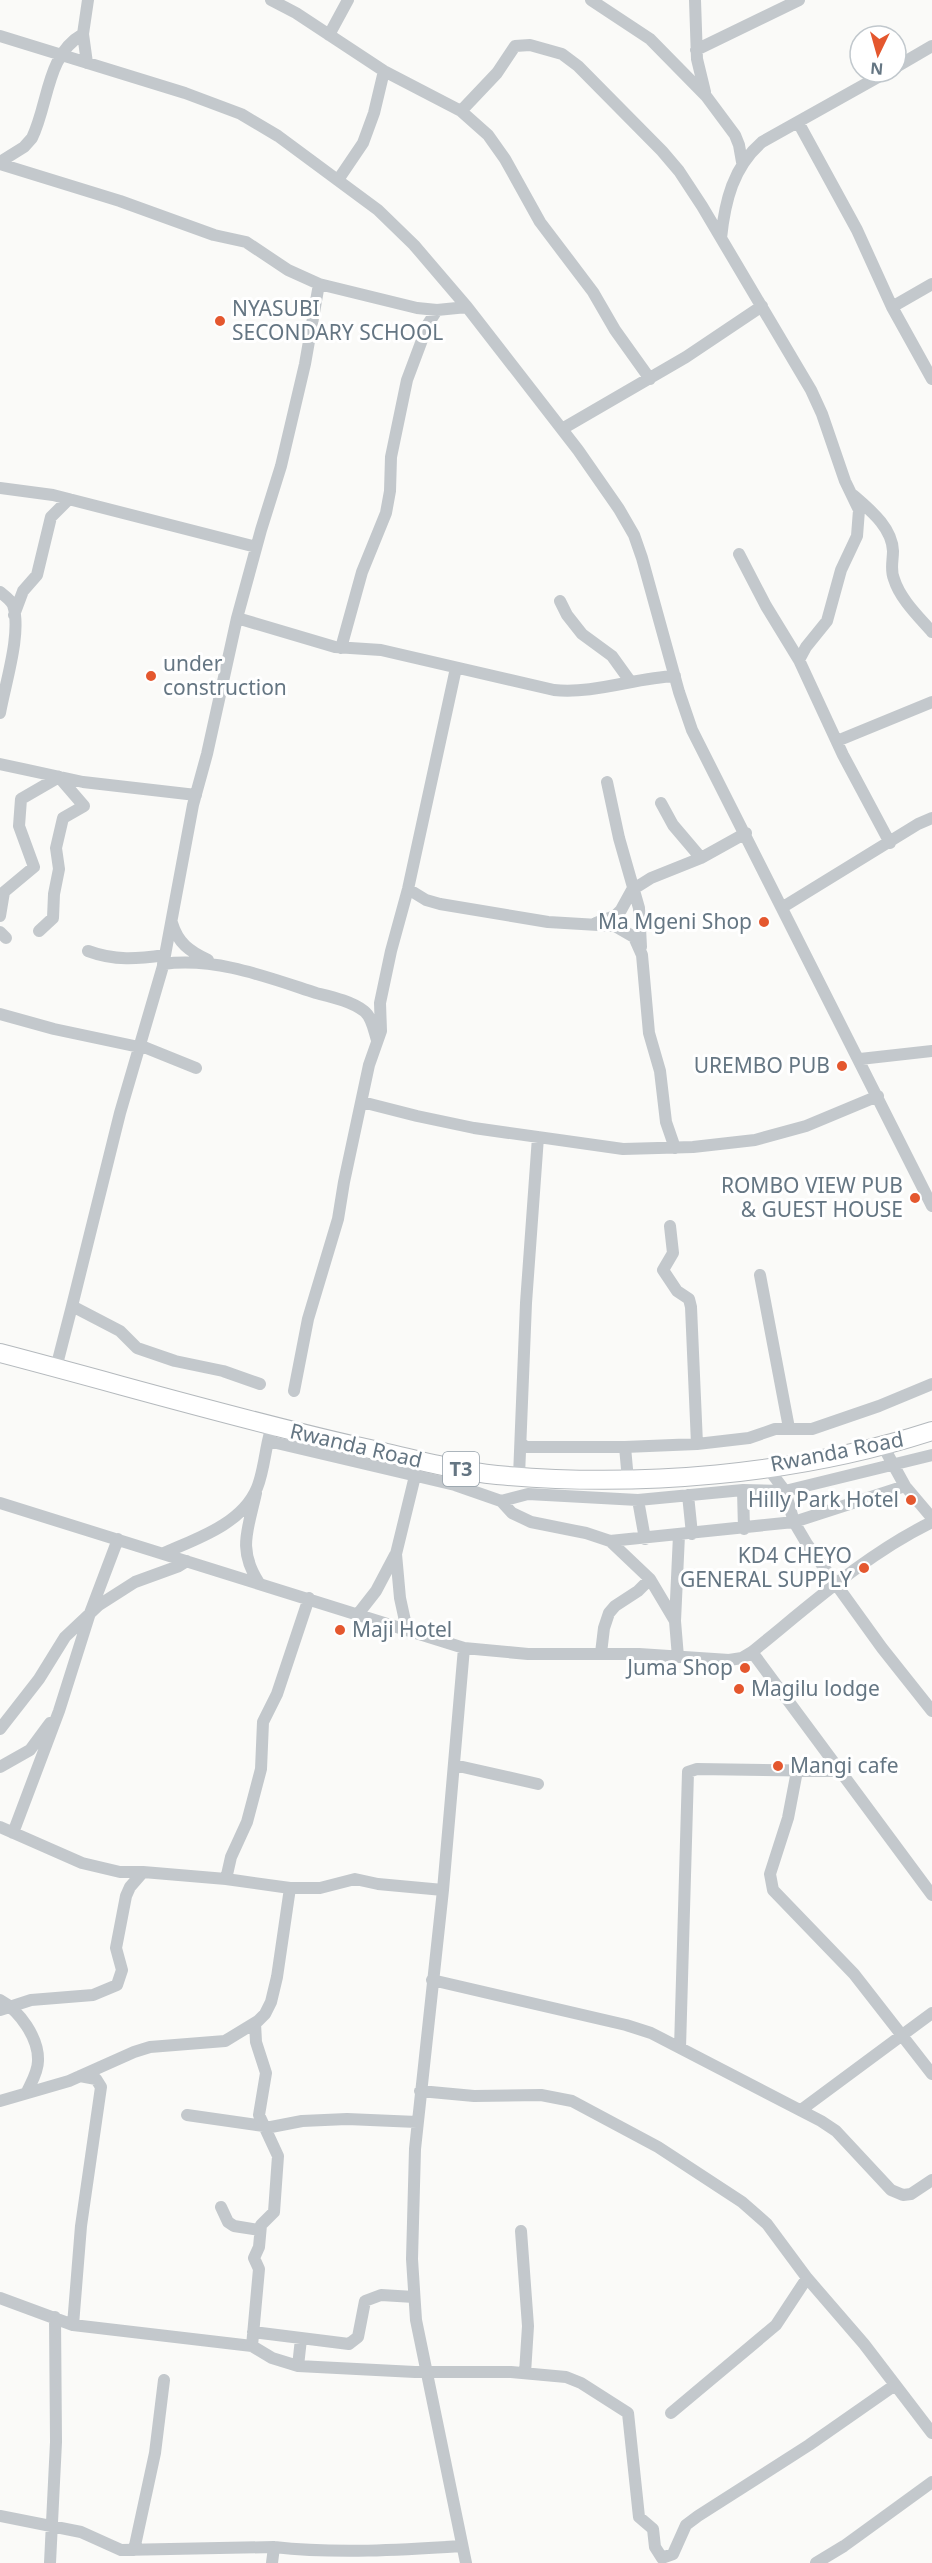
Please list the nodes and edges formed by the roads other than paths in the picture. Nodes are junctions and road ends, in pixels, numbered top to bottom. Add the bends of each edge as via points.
1 (88, 0) edge
2 (271, 0) edge
3 (348, 0) edge
4 (591, 0) edge
5 (695, 0) edge
6 (799, 0) edge
7 (83, 34) junction
8 (329, 35) junction
9 (0, 36) edge
10 (932, 46) edge
11 (696, 50) junction
12 (60, 55) junction
13 (908, 60) edge
14 (87, 63) junction
15 (384, 71) junction
16 (866, 84) edge
17 (706, 96) junction
18 (461, 111) junction
19 (798, 122) junction
20 (742, 162) junction
21 (0, 163) edge
22 (338, 180) junction
23 (721, 238) junction
24 (319, 284) junction
25 (932, 284) edge
26 (762, 306) junction
27 (467, 307) junction
28 (892, 307) junction
29 (437, 310) junction
30 (650, 379) junction
31 (932, 379) edge
32 (562, 429) junction
33 (0, 488) edge
34 (853, 494) junction
35 (69, 499) junction
36 (256, 547) junction
37 (738, 554) dead end
38 (0, 592) edge
39 (560, 601) dead end
40 (14, 615) junction
41 (237, 618) junction
42 (932, 633) edge
43 (341, 648) junction
44 (800, 660) junction
45 (456, 668) junction
46 (675, 676) junction
47 (630, 681) junction
48 (932, 702) edge
49 (0, 713) edge
50 (837, 741) junction
51 (0, 764) edge
52 (59, 777) junction
53 (607, 782) dead end
54 (196, 795) junction
55 (662, 803) dead end
56 (932, 818) edge
57 (746, 833) junction
58 (890, 843) junction
59 (701, 858) junction
60 (408, 889) junction
61 (632, 890) junction
62 (783, 908) junction
63 (0, 916) edge
64 (171, 921) junction
65 (593, 924) junction
66 (39, 931) dead end
67 (88, 951) dead end
68 (642, 955) junction
69 (164, 959) junction
70 (223, 966) junction
71 (0, 1014) edge
72 (377, 1040) junction
73 (139, 1046) junction
74 (932, 1051) edge
75 (860, 1059) junction
76 (196, 1068) dead end
77 (878, 1096) junction
78 (362, 1102) junction
79 (538, 1137) junction
80 (675, 1148) junction
81 (932, 1206) edge
82 (670, 1226) dead end
83 (760, 1275) dead end
84 (72, 1306) junction
85 (0, 1353) edge
86 (56, 1368) junction
87 (260, 1384) dead end
88 (932, 1384) edge
89 (294, 1391) dead end
90 (789, 1428) junction
91 (932, 1431) edge
92 (270, 1434) junction
93 (522, 1444) junction
94 (697, 1444) junction
95 (883, 1446) junction
96 (625, 1447) junction
97 (932, 1455) edge
98 (893, 1464) junction
99 (767, 1467) junction
100 (415, 1476) junction
101 (519, 1476) junction
102 (628, 1480) junction
103 (905, 1486) junction
104 (256, 1488) junction
105 (743, 1490) junction
106 (785, 1491) junction
107 (688, 1495) junction
108 (638, 1500) junction
109 (501, 1501) junction
110 (0, 1503) edge
111 (932, 1520) edge
112 (794, 1522) junction
113 (744, 1529) junction
114 (686, 1535) junction
115 (118, 1539) junction
116 (645, 1539) junction
117 (610, 1541) junction
118 (164, 1553) junction
119 (396, 1554) junction
120 (187, 1561) junction
121 (650, 1579) junction
122 (259, 1583) junction
123 (836, 1584) junction
124 (309, 1599) junction
125 (90, 1613) junction
126 (358, 1614) junction
127 (675, 1621) junction
128 (407, 1630) junction
129 (464, 1648) junction
130 (752, 1652) junction
131 (601, 1653) junction
132 (678, 1656) junction
133 (59, 1712) junction
134 (932, 1712) edge
135 (0, 1728) edge
136 (454, 1765) junction
137 (0, 1767) edge
138 (797, 1771) junction
139 (839, 1771) junction
140 (538, 1784) dead end
141 (0, 1827) edge
142 (13, 1833) junction
143 (142, 1872) junction
144 (226, 1879) junction
145 (290, 1888) junction
146 (443, 1890) junction
147 (932, 1894) edge
148 (432, 1980) junction
149 (4, 2005) edge
150 (932, 2013) edge
151 (255, 2023) junction
152 (902, 2035) junction
153 (680, 2048) junction
154 (932, 2074) edge
155 (80, 2076) junction
156 (420, 2091) junction
157 (27, 2092) junction
158 (0, 2101) edge
159 (801, 2110) junction
160 (187, 2115) dead end
161 (417, 2122) junction
162 (265, 2127) junction
163 (932, 2180) edge
164 (221, 2207) dead end
165 (259, 2230) junction
166 (521, 2231) dead end
167 (807, 2278) junction
168 (414, 2297) junction
169 (0, 2298) edge
170 (55, 2317) junction
171 (73, 2325) junction
172 (253, 2332) junction
173 (301, 2339) junction
174 (252, 2346) junction
175 (298, 2366) junction
176 (425, 2372) junction
177 (525, 2373) junction
178 (164, 2380) dead end
179 (895, 2385) junction
180 (670, 2413) dead end
181 (932, 2433) edge
182 (932, 2482) edge
183 (0, 2516) edge
184 (51, 2526) junction
185 (462, 2546) junction
186 (274, 2547) junction
187 (134, 2550) junction
188 (50, 2563) edge
189 (272, 2563) edge
190 (466, 2563) edge
191 (816, 2563) edge

1 - 7 street
2 - 8 street
3 - 8 street
4 - 17 street via 650,39
5 - 11 street
6 - 11 street
7 - 12 street
7 - 14 street
8 - 15 street
9 - 12 street
10 - 13 street
11 - 17 street
12 - 14 street
12 - 21 street via 32,138
14 - 22 street via 241,114
15 - 18 street
15 - 22 street via 363,143
16 - 19 street
17 - 20 street via 735,135
18 - 23 street via 497,73 515,46 530,45 562,54 662,151
18 - 30 street via 488,135 505,159 540,222 593,292
19 - 20 street via 762,142
19 - 28 street via 857,230
20 - 23 street via 724,210
21 - 24 street via 214,235 246,242 288,270
22 - 27 street via 378,210 414,245
23 - 26 street
24 - 29 street
24 - 36 street via 290,430
25 - 28 street
26 - 30 street
26 - 34 street via 811,390
27 - 29 street
27 - 32 street
28 - 31 street
29 - 43 street via 407,380 391,457 386,513 362,572
30 - 32 street
32 - 46 street via 634,536
33 - 35 street
34 - 42 street via 881,521 892,544 894,581
34 - 44 street via 859,510 855,543 841,570 828,621
35 - 36 street
35 - 40 street via 51,517 38,575 23,591
36 - 41 street
37 - 44 street
38 - 40 street via 12,602
39 - 47 street via 582,634 612,656
40 - 49 street
41 - 43 street
41 - 54 street
43 - 45 street via 381,650
44 - 50 street
45 - 47 street via 570,692
45 - 60 street
46 - 47 street
46 - 57 street via 692,730
48 - 50 street
50 - 58 street
51 - 52 street
52 - 54 street
52 - 63 street via 21,799 19,826 34,867 4,892
52 - 66 street via 84,806 63,818 56,848 59,869 53,918
53 - 61 street
54 - 64 street
55 - 59 street via 673,825
56 - 58 street
57 - 59 street
57 - 62 street
58 - 62 street
59 - 61 street
60 - 65 street via 426,900 481,912
60 - 72 street via 390,951
61 - 65 street via 615,916
61 - 68 street via 639,908
62 - 75 street
64 - 69 street
64 - 70 street via 184,946
65 - 68 street via 615,926 631,933
67 - 69 street via 126,960
68 - 80 street via 649,1033 660,1071 666,1122
69 - 70 street
69 - 73 street
70 - 72 street via 349,1003 367,1014
71 - 73 street
72 - 78 street
73 - 76 street
73 - 84 street
74 - 75 street
75 - 77 street
77 - 80 street via 806,1126 755,1140
77 - 81 street
78 - 79 street via 474,1128
78 - 89 street via 338,1219 308,1320
79 - 80 street via 623,1149
79 - 93 street via 526,1304
82 - 94 street via 673,1253 663,1270 676,1291 689,1299 691,1307
83 - 90 street
84 - 86 street
84 - 87 street via 120,1331 136,1348
85 - 86 highway, Rwanda Road / T3
86 - 92 highway, Rwanda Road / T3
88 - 90 street via 812,1430
90 - 94 street
91 - 95 highway, Rwanda Road / T3
92 - 100 street
92 - 101 highway, Rwanda Road / T3
92 - 104 street
93 - 96 street
93 - 101 street
94 - 96 street
95 - 98 street
95 - 99 highway, Rwanda Road / T3
96 - 102 street
97 - 98 street
98 - 103 street
98 - 106 street
99 - 102 highway, Rwanda Road / T3
99 - 106 street
100 - 109 street
100 - 119 street
101 - 102 highway, Rwanda Road / T3
103 - 111 street
103 - 112 street
104 - 118 street via 218,1530
104 - 122 street via 245,1546 249,1568
105 - 106 street
105 - 107 street
105 - 113 street
106 - 112 street
107 - 108 street
107 - 114 street
108 - 109 street via 528,1494
108 - 116 street
109 - 117 street via 512,1514 531,1522
110 - 115 street
111 - 123 street
112 - 113 street
112 - 123 street
113 - 114 street
114 - 116 street
114 - 127 street
115 - 118 street
115 - 125 street
116 - 117 street
117 - 121 street
118 - 120 street
119 - 126 street
119 - 128 street
120 - 122 street
120 - 125 street via 135,1582
121 - 127 street
121 - 131 street via 609,1613
122 - 124 street
123 - 130 street
123 - 134 street
124 - 126 street
124 - 144 street via 277,1694 263,1722 261,1769
125 - 133 street
125 - 135 street via 65,1637 39,1679
126 - 128 street
127 - 132 street
128 - 129 street
129 - 131 street via 528,1654
129 - 136 street
130 - 132 street via 729,1660
130 - 139 street
131 - 132 street
133 - 137 street via 30,1750
133 - 142 street
136 - 140 street
136 - 146 street
138 - 139 street
138 - 152 street via 770,1883 854,1974
138 - 153 street via 688,1772
139 - 147 street
141 - 142 street
142 - 143 street via 82,1863 120,1872
143 - 144 street
143 - 149 street via 126,1896 116,1948 122,1970 117,1985 93,1995
144 - 145 street
145 - 146 street via 320,1888 356,1879
145 - 151 street via 271,2002
146 - 148 street
148 - 153 street via 638,2028
148 - 156 street
149 - 157 street via 38,2051 38,2064
150 - 152 street
151 - 155 street via 225,2041 150,2048
151 - 162 street via 256,2042 266,2073 260,2115
152 - 154 street
152 - 159 street
153 - 159 street
155 - 157 street
155 - 171 street via 96,2079 101,2087 81,2226
156 - 161 street
156 - 167 street via 474,2096 542,2095 572,2101 658,2147 750,2208 767,2224
157 - 158 street
159 - 163 street via 836,2132 895,2192 911,2194
160 - 162 street
161 - 162 street via 347,2119
161 - 168 street
162 - 165 street via 278,2156 273,2213
164 - 165 street via 234,2226
165 - 172 street via 254,2258 259,2268
166 - 177 street via 527,2315
167 - 179 street
167 - 180 street via 776,2325
168 - 173 street via 381,2295 365,2301 358,2337 352,2343
168 - 176 street
169 - 170 street
170 - 171 street
170 - 184 street via 56,2442
171 - 174 street
172 - 173 street
172 - 174 street
173 - 175 street
174 - 175 street via 272,2358
175 - 176 street
176 - 177 street
176 - 185 street
177 - 179 street via 573,2379 627,2410 639,2517 653,2529 662,2558 673,2554 686,2525 698,2516
178 - 187 street via 155,2453
179 - 181 street
182 - 191 street
183 - 184 street
184 - 187 street via 81,2532 122,2550
184 - 188 street
185 - 186 street via 411,2550
185 - 190 street
186 - 187 street
186 - 189 street

